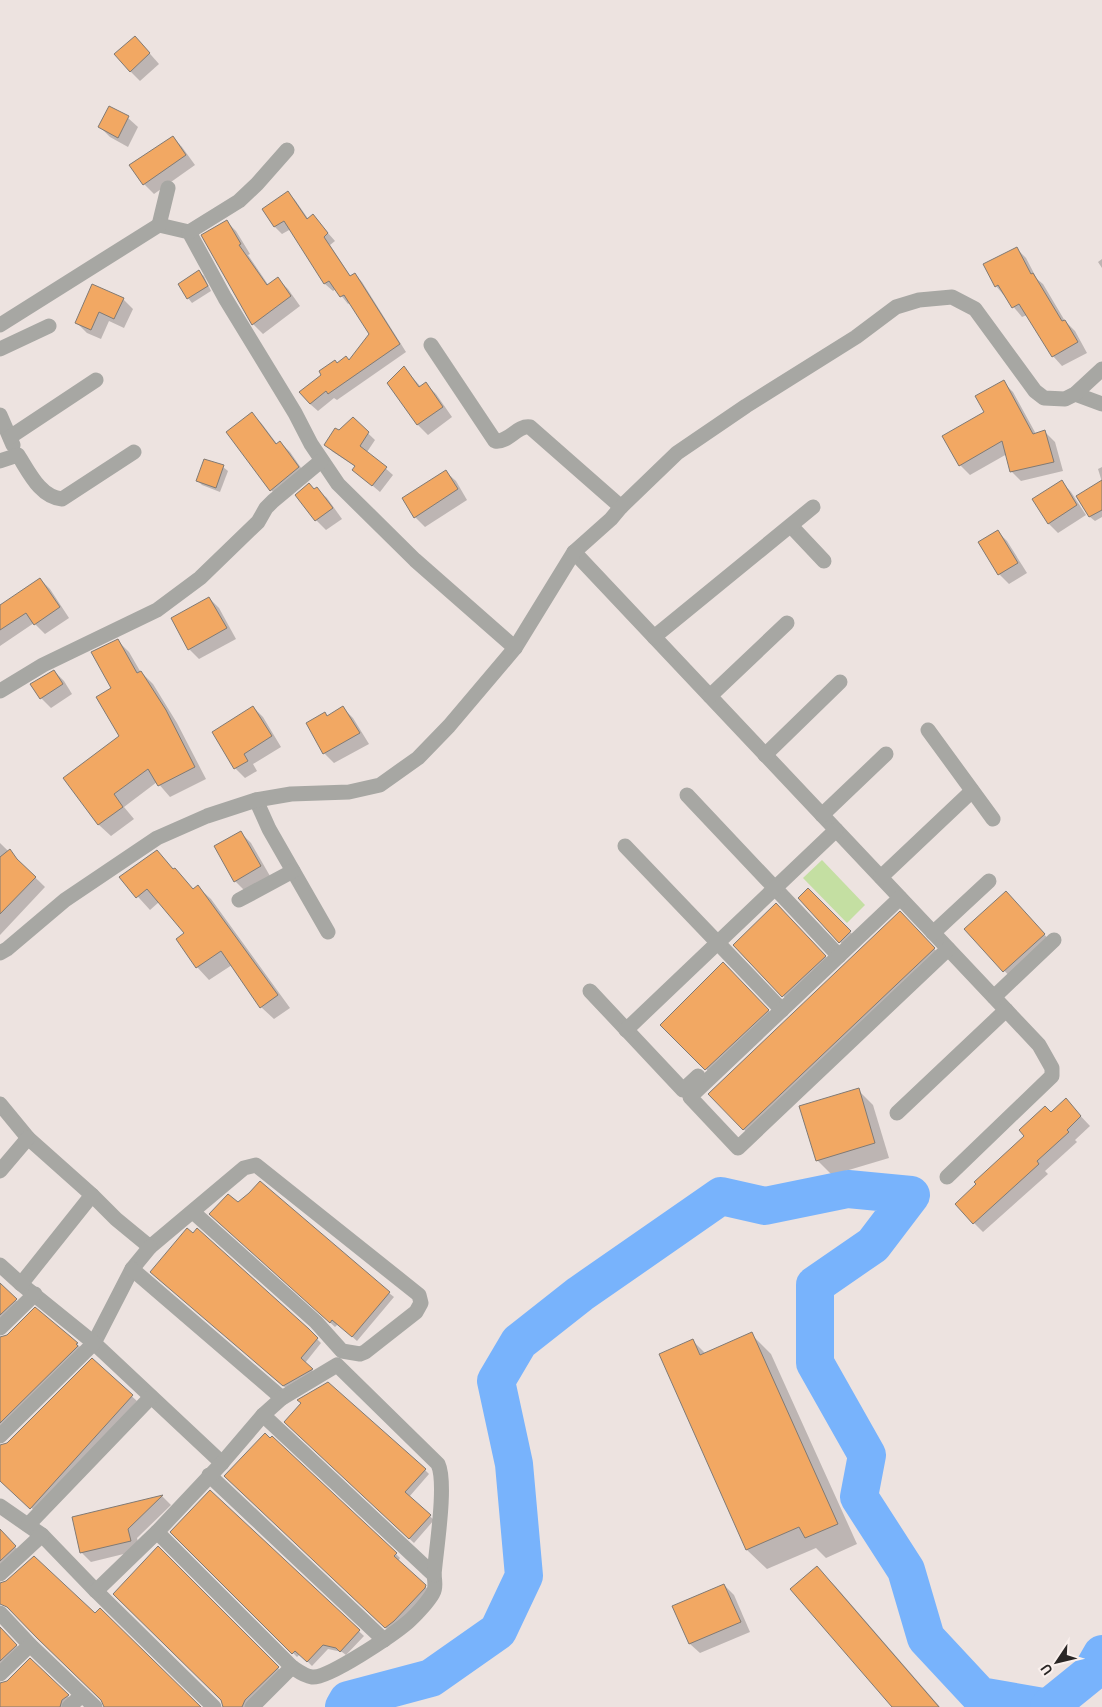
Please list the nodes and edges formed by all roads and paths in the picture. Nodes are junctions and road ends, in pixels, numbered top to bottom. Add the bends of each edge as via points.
1 (287, 150) dead end
2 (168, 188) dead end
3 (159, 225) junction
4 (189, 232) junction
5 (0, 325) edge
6 (48, 326) dead end
7 (431, 346) dead end
8 (0, 349) edge
9 (1102, 369) edge
10 (96, 380) dead end
11 (1075, 394) junction
12 (1102, 404) edge
13 (0, 415) edge
14 (10, 437) junction
15 (134, 452) dead end
16 (18, 455) junction
17 (0, 461) edge
18 (321, 461) junction
19 (621, 507) junction
20 (813, 507) dead end
21 (791, 526) junction
22 (574, 552) junction
23 (824, 561) dead end
24 (787, 623) dead end
25 (654, 637) junction
26 (515, 648) junction
27 (840, 682) dead end
28 (0, 691) edge
29 (710, 696) junction
30 (928, 730) dead end
31 (886, 754) dead end
32 (765, 755) junction
33 (972, 791) junction
34 (687, 795) dead end
35 (256, 800) junction
36 (822, 815) junction
37 (993, 819) dead end
38 (836, 830) junction
39 (625, 846) dead end
40 (293, 871) junction
41 (881, 877) junction
42 (989, 881) dead end
43 (775, 888) junction
44 (897, 894) junction
45 (239, 900) dead end
46 (328, 932) dead end
47 (933, 933) junction
48 (1054, 940) dead end
49 (718, 943) junction
50 (948, 949) junction
51 (836, 952) junction
52 (0, 953) edge
53 (590, 991) dead end
54 (994, 997) junction
55 (778, 1006) junction
56 (1006, 1010) junction
57 (626, 1030) junction
58 (0, 1104) edge
59 (897, 1113) dead end
60 (28, 1138) junction
61 (0, 1171) edge
62 (947, 1177) dead end
63 (92, 1194) junction
64 (193, 1212) junction
65 (150, 1247) junction
66 (0, 1265) edge
67 (132, 1269) junction
68 (21, 1284) junction
69 (35, 1294) junction
70 (0, 1328) edge
71 (94, 1343) junction
72 (340, 1358) junction
73 (151, 1397) junction
74 (282, 1398) junction
75 (263, 1415) junction
76 (0, 1436) edge
77 (222, 1463) junction
78 (210, 1475) junction
79 (0, 1506) edge
80 (28, 1525) junction
81 (157, 1532) junction
82 (42, 1535) junction
83 (0, 1574) edge
84 (434, 1575) junction
85 (96, 1591) junction
86 (0, 1613) edge
87 (384, 1640) junction
88 (30, 1645) junction
89 (292, 1667) junction
90 (0, 1674) edge
91 (82, 1695) junction
92 (69, 1707) edge
93 (95, 1707) edge
94 (214, 1707) edge
95 (252, 1707) edge

1 - 4 street via 239,201
2 - 3 street
3 - 4 street
3 - 5 street
4 - 18 street
6 - 8 street
7 - 19 street via 493,439 498,442 522,427 530,427
9 - 11 street
10 - 14 street
11 - 12 street
11 - 19 street via 1064,398 1044,398 975,309 952,297 919,300 896,308 677,453
13 - 14 street
14 - 16 street
15 - 16 street via 62,498 53,498 45,493
16 - 17 street
18 - 26 street via 338,484 415,560
18 - 28 street via 266,508 258,522 200,578 157,610 43,665
19 - 22 street
20 - 21 street
21 - 23 street
21 - 25 street
22 - 25 street
22 - 26 street
24 - 29 street
25 - 29 street
26 - 35 street via 418,758 380,785 349,792 291,794
27 - 32 street
29 - 32 street
30 - 33 street
31 - 36 street
32 - 36 street
33 - 37 street
33 - 41 street
34 - 43 street
35 - 40 street
35 - 52 street via 207,816 157,838 65,900
36 - 38 street
38 - 41 street
38 - 43 street
39 - 49 street
40 - 45 street
40 - 46 street
41 - 44 street
42 - 47 street
43 - 49 street
43 - 51 street
44 - 47 street
44 - 51 street
47 - 50 street
48 - 54 street
49 - 55 street
49 - 57 street
50 - 54 street
50 - 55 street via 738,1148 690,1097
51 - 55 street
53 - 57 street
54 - 56 street
55 - 57 street via 683,1090
56 - 59 street
56 - 62 street via 1039,1045 1052,1068 1052,1076
58 - 60 street
60 - 61 street
60 - 63 street
63 - 65 street
63 - 68 street
64 - 65 street
64 - 72 street via 316,1322
64 - 72 street via 244,1168 256,1165 419,1295 421,1304 416,1312 365,1352
65 - 67 street
66 - 68 street
67 - 71 street
67 - 74 street
68 - 69 street
69 - 70 street
69 - 71 street
71 - 73 street
71 - 76 street
72 - 74 street
72 - 84 street via 438,1464 441,1494
73 - 77 street
73 - 80 street
74 - 75 street
75 - 77 street
75 - 84 street
77 - 78 street
78 - 81 street
78 - 87 street
79 - 80 street
80 - 82 street
81 - 85 street
81 - 89 street
82 - 83 street
82 - 85 street
84 - 87 street via 434,1593 409,1622
85 - 94 street
86 - 88 street
87 - 89 street via 342,1667 314,1678
88 - 90 street
88 - 91 street
89 - 95 street
91 - 92 street
91 - 93 street

